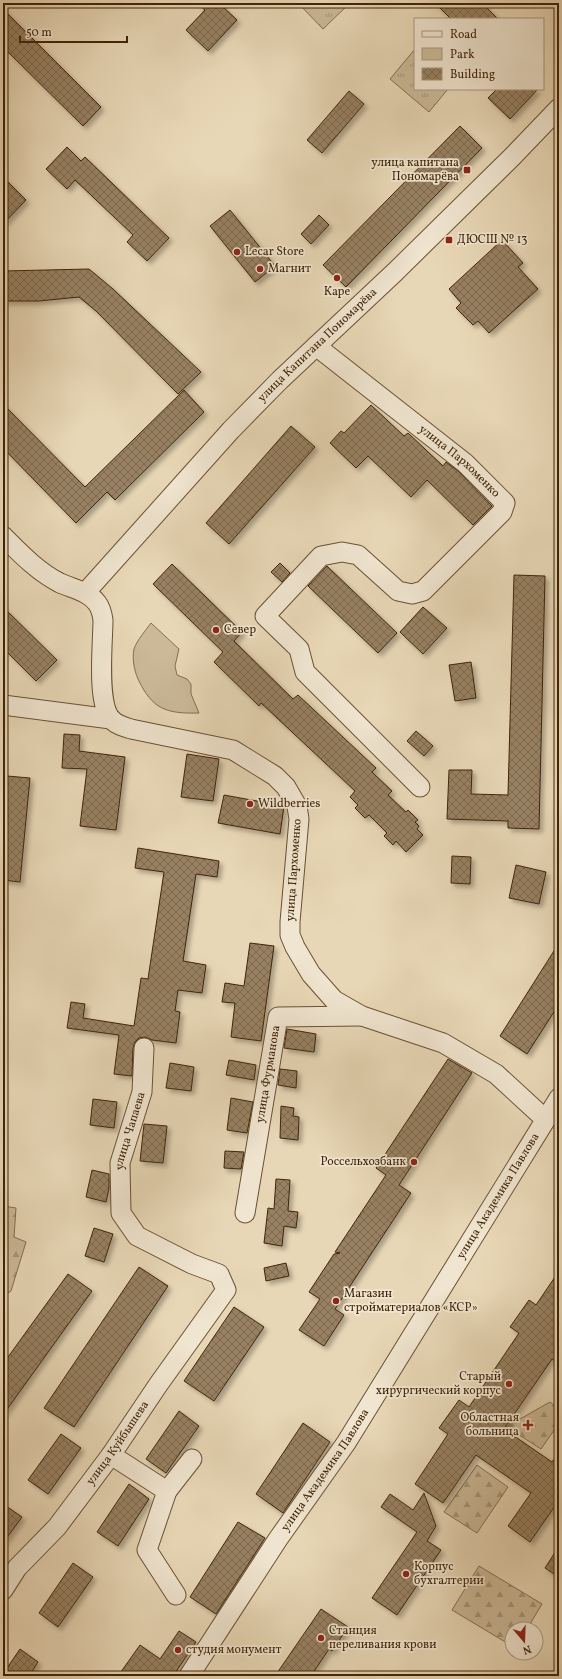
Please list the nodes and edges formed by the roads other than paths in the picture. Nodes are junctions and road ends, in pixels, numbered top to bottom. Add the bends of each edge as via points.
1 (559, 108) edge
2 (316, 346) junction
3 (3, 536) edge
4 (85, 593) junction
5 (3, 705) edge
6 (103, 714) junction
7 (420, 787) dead end
8 (362, 1016) junction
9 (144, 1048) dead end
10 (559, 1098) edge
11 (545, 1120) junction
12 (245, 1213) dead end
13 (226, 1290) joint
14 (111, 1455) junction
15 (192, 1459) dead end
16 (167, 1491) junction
17 (3, 1590) edge
18 (176, 1596) dead end
19 (189, 1676) edge

1 - 2 street, улица Капитана Пономарёва via 395,272
2 - 4 street, улица Капитана Пономарёва via 231,430
2 - 7 street, улица Пархоменко via 465,464 505,504 502,512 423,591 412,594 398,591 358,555 342,552 321,556 265,616 299,649 305,672
3 - 4 street via 27,560 59,582
4 - 6 street via 97,602 102,610
5 - 6 street via 42,711
6 - 8 street, улица Пархоменко via 121,726 131,729 233,750 275,776 286,787 297,806 299,820 290,935 311,974 334,1000
8 - 11 street, улица Пархоменко via 443,1043 496,1074
8 - 12 street, улица Фурманова via 278,1017
9 - 13 street, улица Чапаева via 142,1092 120,1164 122,1213 137,1236 192,1264 219,1274
10 - 11 street, улица Академика Павлова
11 - 19 street, улица Академика Павлова via 346,1443 278,1538
13 - 14 street, улица Куйбышева
14 - 16 street
14 - 17 street, улица Куйбышева via 57,1527 17,1568
15 - 16 street
16 - 18 street via 147,1550

